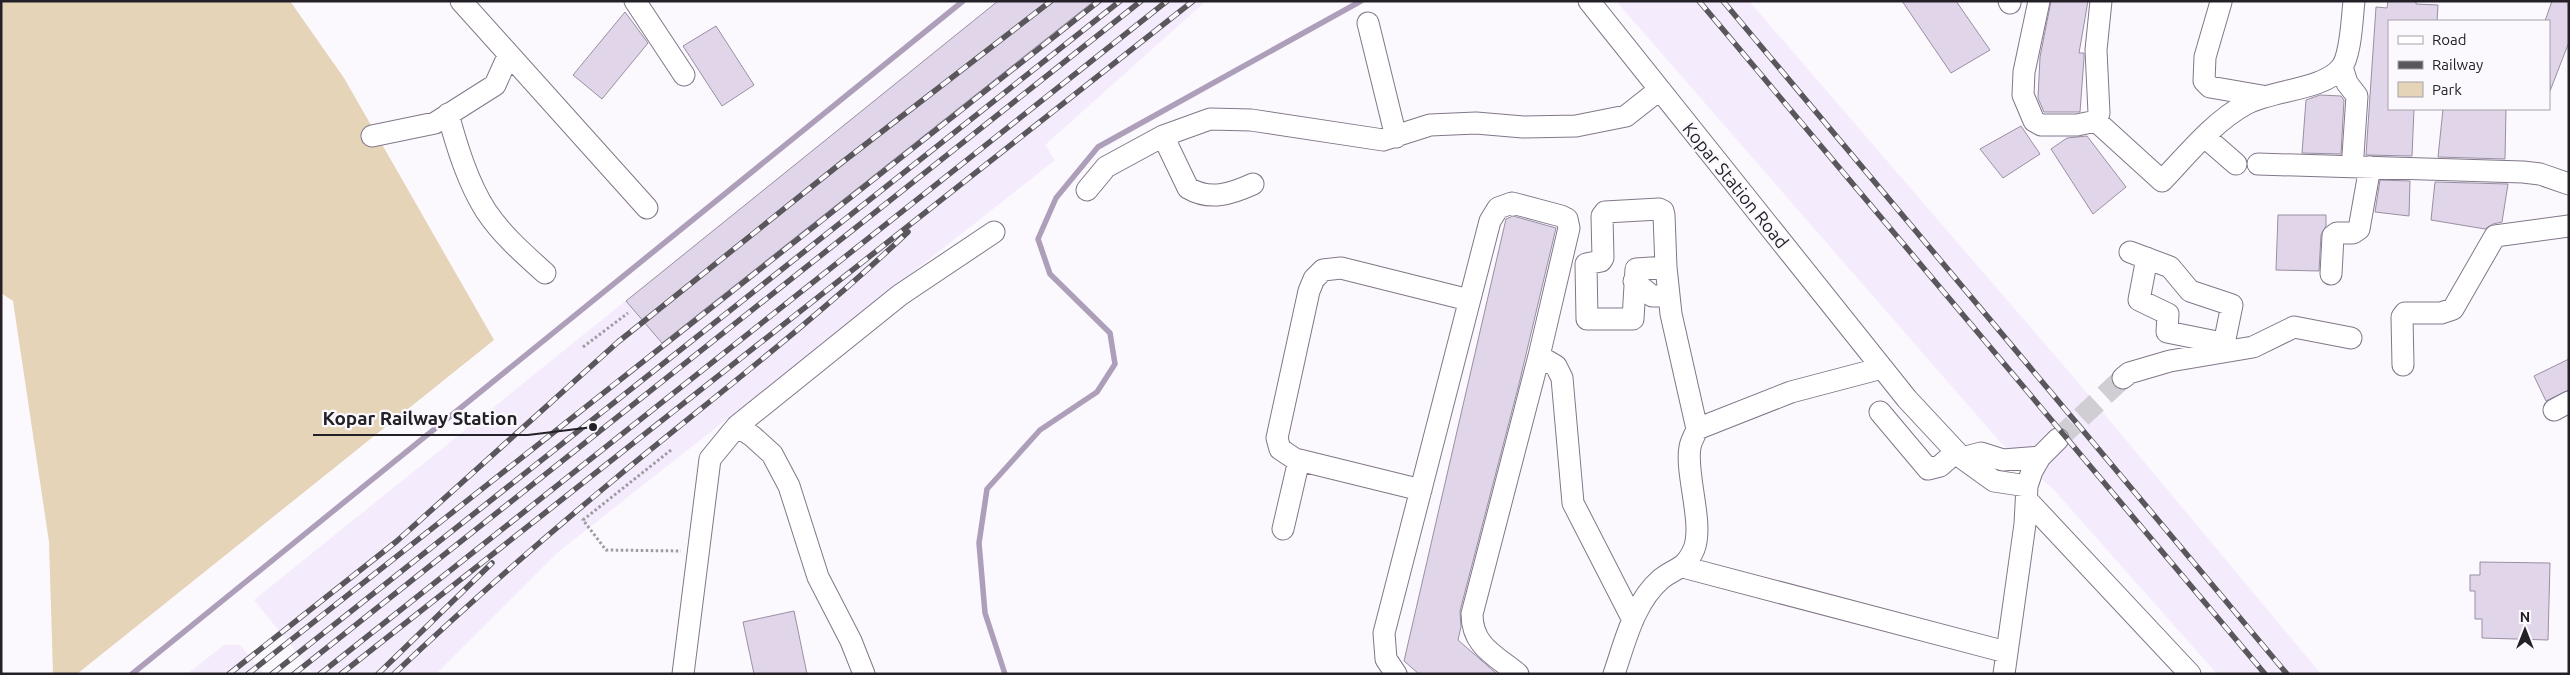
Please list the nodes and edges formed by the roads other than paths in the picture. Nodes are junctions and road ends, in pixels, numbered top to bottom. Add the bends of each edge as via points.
1 (460, 1) edge
2 (635, 1) edge
3 (1589, 1) edge
4 (2039, 1) edge
5 (2101, 1) edge
6 (2354, 1) edge
7 (2222, 2) edge
8 (1368, 23) dead end
9 (508, 56) junction
10 (2342, 67) junction
11 (684, 75) dead end
12 (1659, 90) junction
13 (2262, 96) junction
14 (448, 114) junction
15 (2096, 121) junction
16 (372, 136) dead end
17 (1163, 136) junction
18 (1396, 136) junction
19 (2205, 137) junction
20 (2361, 161) junction
21 (2236, 164) dead end
22 (2258, 164) dead end
23 (1253, 184) dead end
24 (2569, 184) edge
25 (1087, 190) dead end
26 (647, 208) dead end
27 (2569, 226) edge
28 (994, 232) dead end
29 (2138, 254) joint
30 (1666, 267) junction
31 (545, 272) dead end
32 (2331, 274) dead end
33 (1634, 281) junction
34 (1669, 296) junction
35 (1469, 300) junction
36 (2351, 338) dead end
37 (1538, 356) junction
38 (2403, 365) dead end
39 (1882, 368) junction
40 (2123, 378) tunnel mouth
41 (1880, 412) dead end
42 (737, 426) junction
43 (1697, 429) junction
44 (2058, 439) tunnel mouth
45 (1959, 455) junction
46 (2040, 457) junction
47 (1299, 460) junction
48 (1420, 490) junction
49 (2027, 493) junction
50 (1283, 529) dead end
51 (1683, 567) junction
52 (1633, 620) junction
53 (2006, 652) junction
54 (683, 674) edge
55 (864, 674) edge
56 (1396, 674) edge
57 (1518, 674) edge
58 (1614, 674) edge
59 (2004, 674) edge
60 (2190, 674) edge

1 - 9 street
2 - 11 street
3 - 12 street, Kopar Station Road
4 - 15 street via 2023,94 2034,121 2041,126
5 - 15 street via 2096,50 2099,113
6 - 10 street via 2347,54
7 - 13 street via 2205,57 2204,81 2210,87
8 - 18 street
9 - 14 street via 495,85
9 - 26 street
10 - 13 street via 2317,82
10 - 20 street via 2347,83 2357,96
12 - 18 street via 1626,116 1576,126 1430,124
12 - 39 street, Kopar Station Road
13 - 19 street via 2222,120
14 - 16 street via 435,123
14 - 31 street via 458,151 486,211 519,250
15 - 19 street via 2162,181
17 - 18 street via 1210,120 1251,120 1384,140
17 - 23 street via 1192,191 1205,195 1232,194
17 - 25 street via 1106,167
19 - 21 street
20 - 22 street
20 - 24 street via 2522,172 2540,174
20 - 32 street via 2359,229 2353,234 2337,233 2333,236
27 - 38 street via 2498,235 2492,239 2453,308 2441,313 2405,313 2402,317
28 - 42 street via 900,295
29 - 29 street via 2170,267 2190,291 2232,305 2222,343 2167,332 2168,314 2139,300
30 - 33 street via 1639,267
30 - 33 street via 1663,211 1605,212 1602,216 1603,258 1586,264 1586,318 1633,319
30 - 34 street
33 - 34 street via 1652,296
34 - 43 street
35 - 37 street via 1490,221 1498,208 1512,203 1567,219 1569,228
35 - 47 street via 1341,268 1323,270 1309,291 1277,438 1280,449 1287,456
35 - 48 street
36 - 40 street via 2294,326 2252,347 2170,361 2129,373
37 - 52 street via 1556,366 1562,378 1573,503
37 - 57 street via 1472,614 1472,628 1479,643
39 - 43 street via 1791,392
39 - 45 street, Kopar Station Road
41 - 45 street via 1928,469
42 - 54 street via 710,459
42 - 55 street via 772,454 785,478 818,577
43 - 51 street via 1690,448 1696,532 1694,548
44 - 46 street
45 - 46 street via 1981,454 2003,460
45 - 49 street, Kopar Station Road via 1994,481
46 - 49 street via 2032,471
47 - 48 street
47 - 50 street
48 - 56 street via 1384,633 1386,659
49 - 53 street
49 - 60 street
51 - 52 street via 1662,579 1642,602
51 - 53 street
52 - 58 street
53 - 59 street

